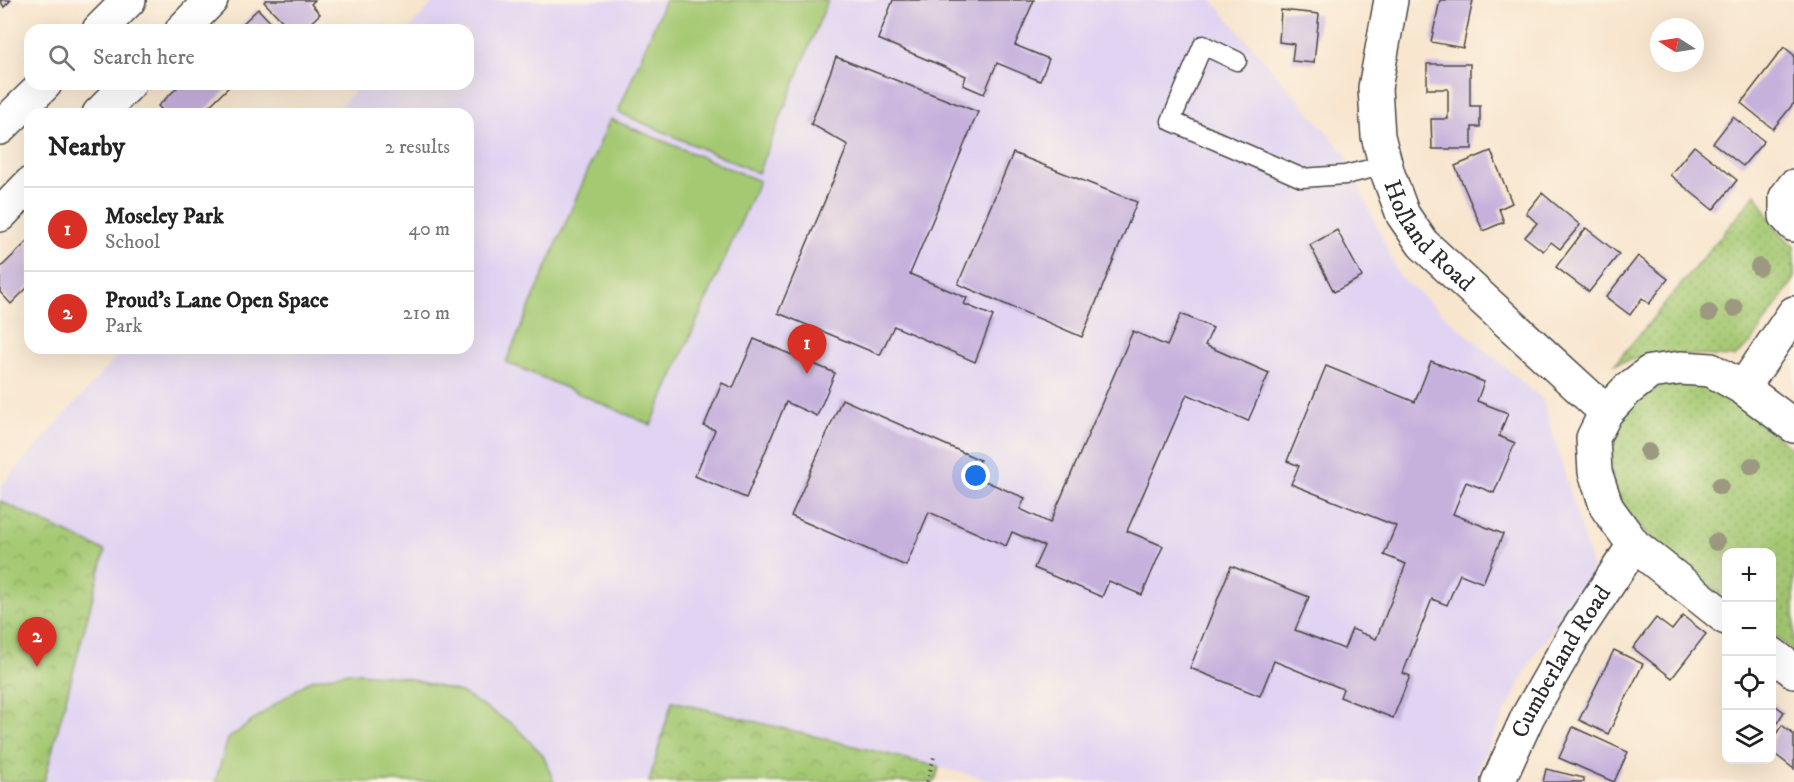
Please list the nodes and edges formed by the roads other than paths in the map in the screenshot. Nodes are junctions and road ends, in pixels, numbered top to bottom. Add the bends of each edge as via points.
1 (129, 0) edge
2 (211, 0) edge
3 (1391, 0) edge
4 (105, 24) edge
5 (188, 24) edge
6 (1237, 61) dead end
7 (39, 90) edge
8 (123, 90) edge
9 (105, 108) edge
10 (0, 128) edge
11 (1386, 165) junction
12 (1794, 186) edge
13 (24, 190) edge
14 (0, 215) edge
15 (1794, 225) edge
16 (1794, 313) edge
17 (1743, 388) junction
18 (1606, 412) junction
19 (1794, 426) edge
20 (1634, 545) junction
21 (1722, 615) edge
22 (1775, 656) edge
23 (1794, 671) edge
24 (1498, 782) edge

1 - 4 street
2 - 5 street
3 - 11 street, Holland Road via 1375,88 1378,136
6 - 11 lane via 1203,45 1171,121 1302,178 1345,175
7 - 10 street
8 - 9 street
11 - 18 street, Holland Road via 1403,215 1423,244
12 - 15 street via 1786,197 1786,216
13 - 14 street
16 - 17 street
17 - 18 street via 1711,370 1650,372
17 - 19 street
18 - 20 street via 1593,438 1595,472 1607,508
20 - 21 street
20 - 24 street, Cumberland Road via 1573,637 1528,716
22 - 23 street

